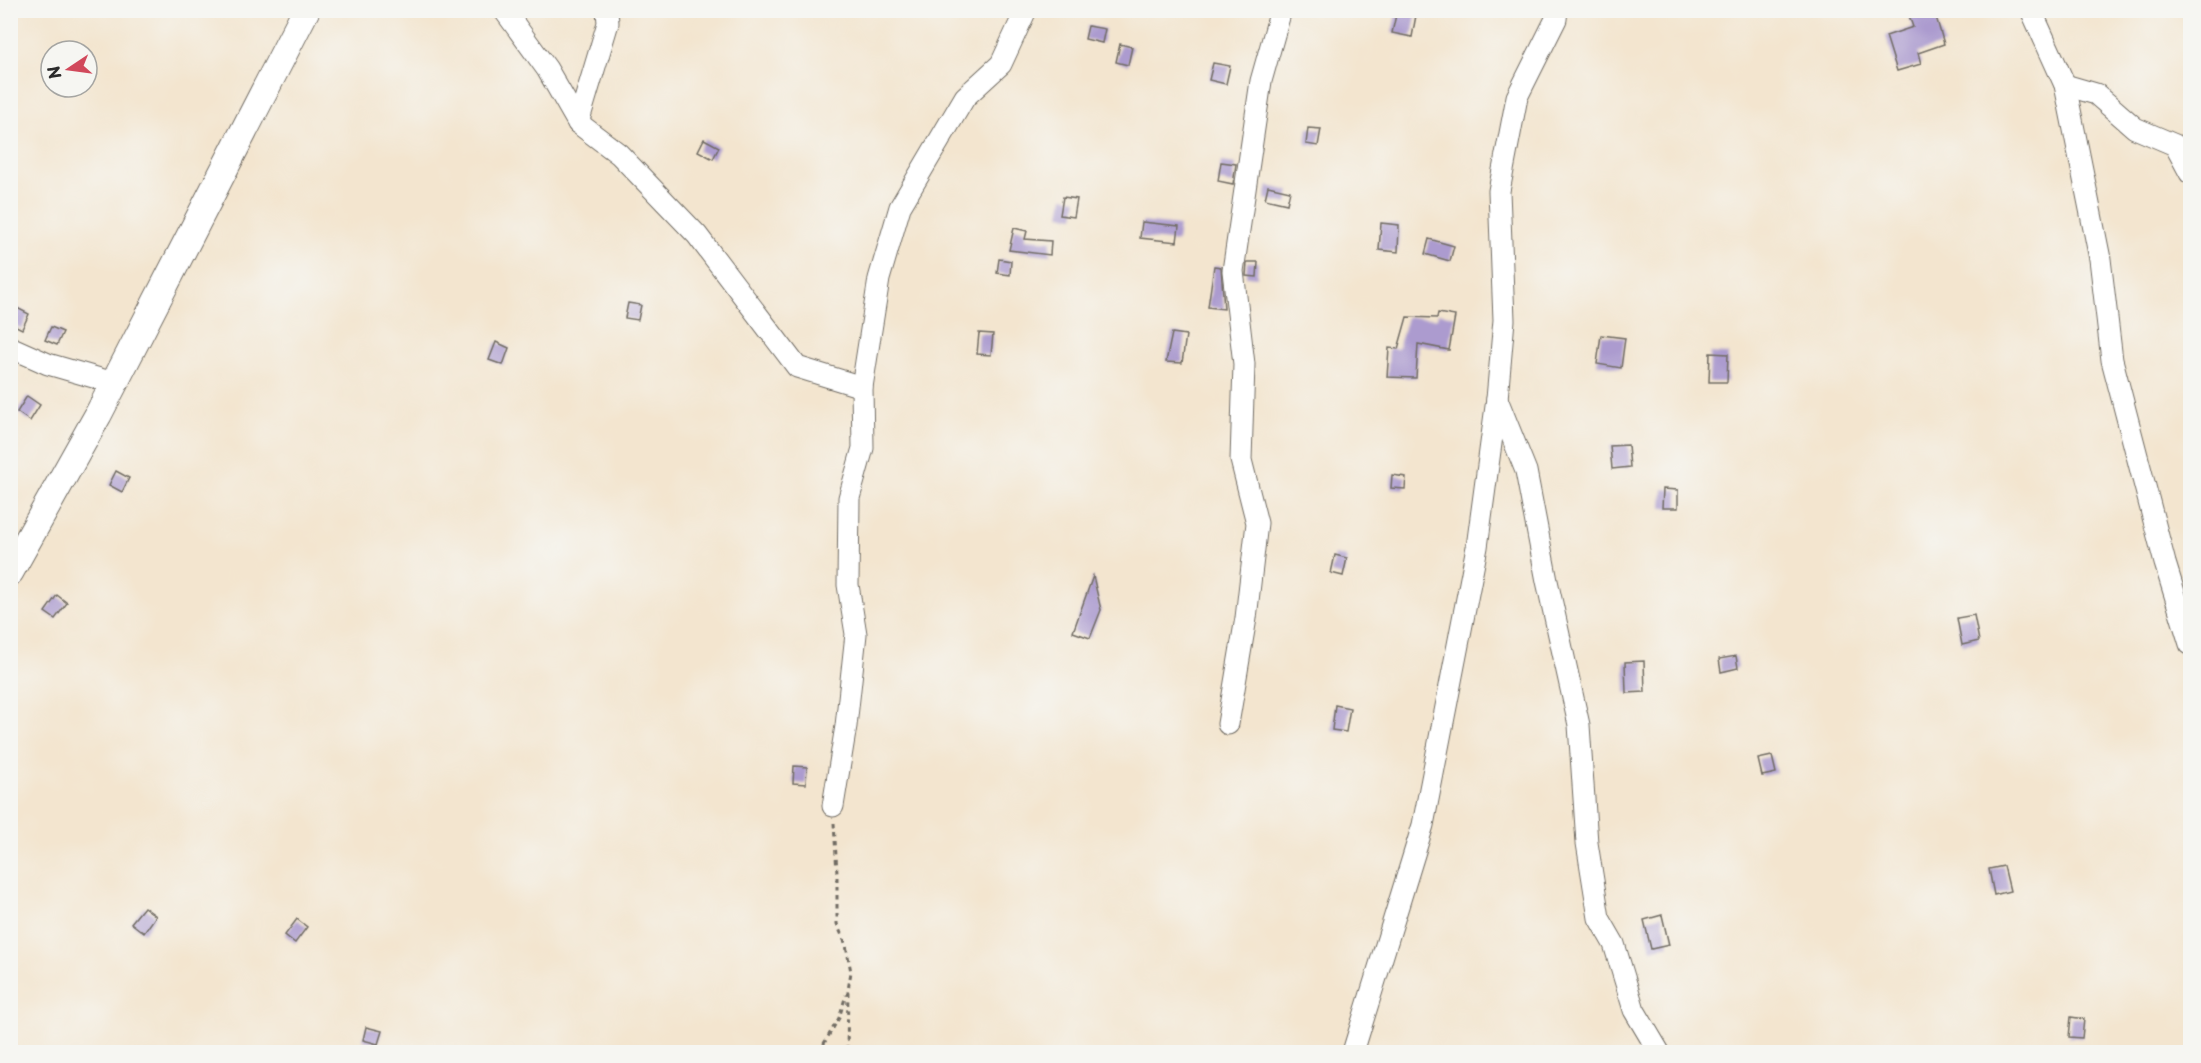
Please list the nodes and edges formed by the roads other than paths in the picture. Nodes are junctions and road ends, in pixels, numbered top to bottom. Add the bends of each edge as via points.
1 (306, 10) edge
2 (504, 10) edge
3 (607, 10) edge
4 (1026, 10) edge
5 (1281, 10) edge
6 (1557, 10) edge
7 (2031, 10) edge
8 (2065, 85) junction
9 (578, 123) junction
10 (2190, 173) edge
11 (10, 347) edge
12 (114, 383) junction
13 (862, 387) junction
14 (1497, 399) junction
15 (10, 572) edge
16 (2190, 644) edge
17 (1228, 724) dead end
18 (833, 806) road end
19 (1353, 1053) edge
20 (1659, 1053) edge

1 - 12 main road
2 - 9 street via 547,69
3 - 9 street via 608,23
4 - 13 street via 1002,64 965,97 900,207 879,279
5 - 17 street via 1261,81 1233,271 1244,364 1241,460 1257,523
6 - 14 street via 1517,97 1499,191 1504,320
7 - 8 street
8 - 10 street via 2096,94 2135,128 2175,145
8 - 16 street via 2100,259 2112,360
9 - 13 street via 619,154 697,236 796,368
11 - 12 street via 48,364
12 - 15 main road
13 - 18 street via 863,448 849,498 848,585 856,634
14 - 19 street via 1477,547 1423,825
14 - 20 street via 1526,471 1579,725 1587,843 1599,918 1614,944 1634,1010

